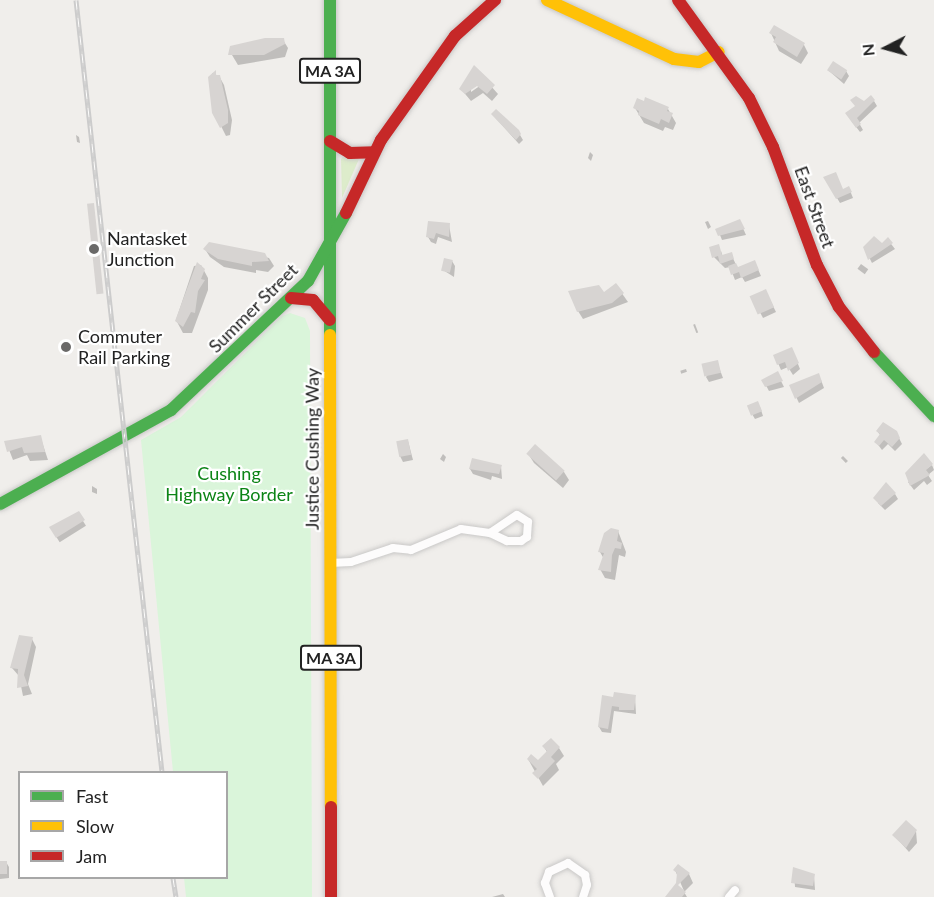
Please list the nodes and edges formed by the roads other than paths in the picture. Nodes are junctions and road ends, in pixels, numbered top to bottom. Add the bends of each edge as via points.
1 (330, 0) edge
2 (495, 0) edge
3 (547, 0) edge
4 (678, 0) edge
5 (719, 52) junction
6 (330, 141) junction
7 (374, 152) junction
8 (330, 247) junction
9 (291, 298) junction
10 (330, 320) junction
11 (934, 416) edge
12 (0, 504) edge
13 (490, 533) dead end
14 (330, 563) junction
15 (331, 897) edge
16 (550, 897) edge
17 (583, 897) edge

1 - 6 main road, Justice Cushing Way / MA 3A
2 - 7 main road, Summer Street via 455,36
3 - 5 main road via 674,59 699,62
4 - 5 main road, East Street
5 - 11 main road, East Street via 766,130 832,295 869,349
6 - 7 main road via 350,153
6 - 8 main road, Justice Cushing Way / MA 3A
7 - 8 main road, Summer Street
8 - 9 main road, Summer Street via 308,281
8 - 10 main road, Justice Cushing Way / MA 3A
9 - 10 main road via 313,300
9 - 12 main road, Summer Street via 171,410
10 - 14 main road, Justice Cushing Way / MA 3A
13 - 14 street via 461,529 413,549 393,548 351,562
14 - 15 main road, Justice Cushing Way / MA 3A
16 - 17 street via 545,883 549,872 568,863 585,875

